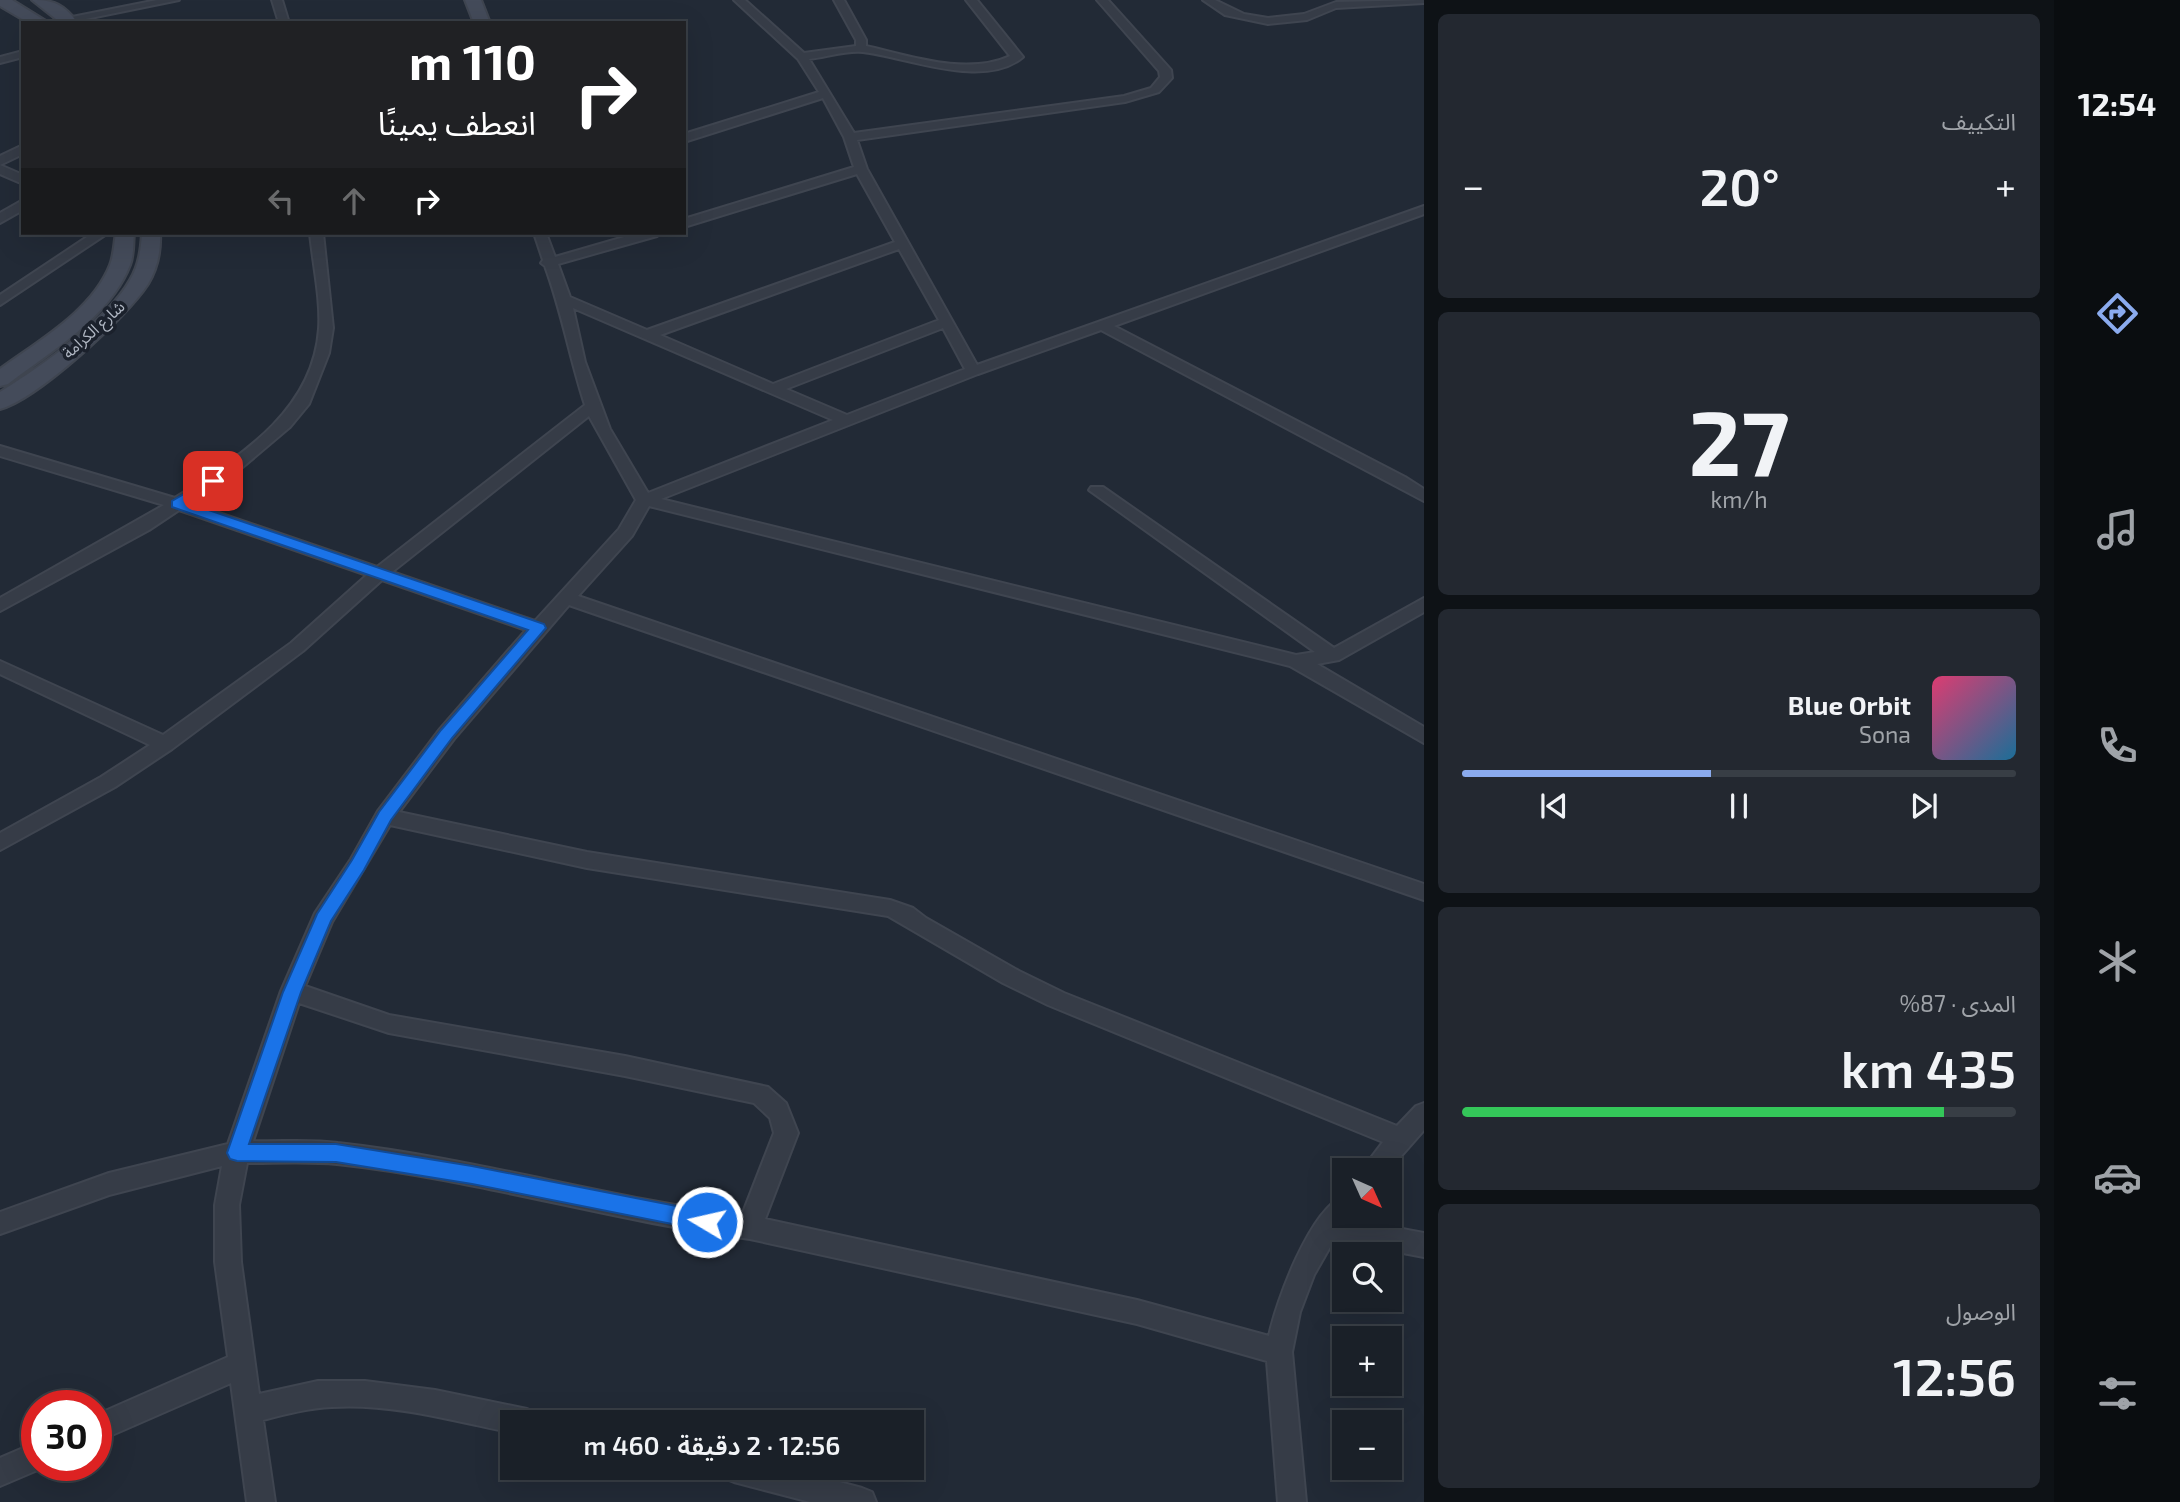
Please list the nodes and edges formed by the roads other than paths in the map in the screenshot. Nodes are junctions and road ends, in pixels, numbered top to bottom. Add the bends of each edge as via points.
1 (1, 0) edge
2 (40, 0) edge
3 (174, 0) edge
4 (277, 0) edge
5 (473, 0) edge
6 (739, 0) edge
7 (839, 0) edge
8 (971, 0) edge
9 (1102, 0) edge
10 (1208, 0) edge
11 (1424, 0) edge
12 (38, 21) edge
13 (68, 21) edge
14 (283, 21) edge
15 (481, 21) edge
16 (861, 48) junction
17 (21, 55) edge
18 (802, 57) junction
19 (0, 60) edge
20 (824, 94) junction
21 (850, 136) junction
22 (686, 137) edge
23 (21, 150) edge
24 (0, 161) edge
25 (0, 169) edge
26 (861, 169) junction
27 (21, 179) edge
28 (21, 205) edge
29 (1422, 212) edge
30 (0, 219) edge
31 (686, 222) edge
32 (98, 235) edge
33 (125, 235) edge
34 (151, 235) edge
35 (317, 235) edge
36 (541, 235) edge
37 (645, 235) edge
38 (902, 244) junction
39 (548, 262) junction
40 (564, 299) junction
41 (0, 301) edge
42 (947, 321) junction
43 (1104, 326) junction
44 (649, 334) junction
45 (973, 371) junction
46 (0, 379) edge
47 (773, 389) junction
48 (0, 402) edge
49 (593, 406) junction
50 (845, 420) junction
51 (0, 451) edge
52 (1097, 490) dead end
53 (1424, 496) edge
54 (644, 500) junction
55 (177, 504) junction
56 (380, 573) junction
57 (567, 598) junction
58 (1424, 604) edge
59 (0, 605) edge
60 (538, 628) junction
61 (1332, 656) junction
62 (1296, 661) junction
63 (0, 667) edge
64 (1424, 736) edge
65 (165, 744) junction
66 (385, 816) junction
67 (0, 842) edge
68 (1424, 892) edge
69 (292, 992) junction
70 (1424, 1113) edge
71 (1400, 1138) junction
72 (237, 1153) junction
73 (1384, 1158) edge
74 (0, 1223) edge
75 (1332, 1224) edge
76 (750, 1227) junction
77 (1371, 1228) edge
78 (1424, 1245) edge
79 (1279, 1352) junction
80 (241, 1365) junction
81 (247, 1410) junction
82 (500, 1417) edge
83 (112, 1422) edge
84 (21, 1462) edge
85 (0, 1472) edge
86 (779, 1480) edge
87 (261, 1502) edge
88 (862, 1502) edge
89 (1292, 1502) edge

1 - 12 street
2 - 13 street
3 - 13 street
4 - 14 street
5 - 15 street
6 - 18 street
7 - 16 street
8 - 16 street via 1017,57 1011,62 955,65
9 - 21 street via 1165,70 1166,78 1155,90 1125,99
10 - 11 street via 1234,16 1281,20 1310,16 1334,5
16 - 18 street
17 - 19 street
18 - 20 street
20 - 21 street
20 - 22 street
21 - 26 street
23 - 24 street
25 - 27 street
26 - 31 street
26 - 38 street
28 - 30 street
29 - 43 street
32 - 41 street
33 - 46 street, شارع الكرامة via 120,265 102,295
34 - 48 street, شارع الكرامة via 150,257 124,302 61,359
35 - 55 street via 326,328 322,353 301,404 258,448
36 - 39 street
37 - 39 street
38 - 42 street
38 - 44 street
39 - 40 street
40 - 44 street
40 - 49 street
42 - 45 street
42 - 47 street
43 - 45 street
43 - 53 street
44 - 47 street
45 - 50 street
47 - 50 street
49 - 54 street
49 - 56 street
50 - 54 street
51 - 55 street
52 - 61 street
54 - 57 street via 626,532
54 - 62 street
55 - 56 street
55 - 59 street
56 - 60 street
56 - 65 street via 297,647
57 - 60 street
57 - 68 street
58 - 61 street
60 - 66 street via 447,734
61 - 62 street
62 - 64 street
63 - 65 street
65 - 67 street via 108,782
66 - 69 street via 323,919
66 - 71 street via 587,860 890,908 1056,999
69 - 72 street
69 - 76 street via 389,1024 760,1094 778,1107 786,1133
70 - 71 street
71 - 73 street
72 - 74 street via 109,1184
72 - 76 street via 336,1153 472,1175 685,1219
72 - 80 street via 228,1205 228,1262
75 - 79 street via 1304,1269 1287,1312
76 - 79 street via 1137,1312
77 - 78 street
79 - 89 street
80 - 81 street
80 - 83 street
81 - 82 street via 340,1393 434,1403
81 - 87 street
84 - 85 street
86 - 88 street

